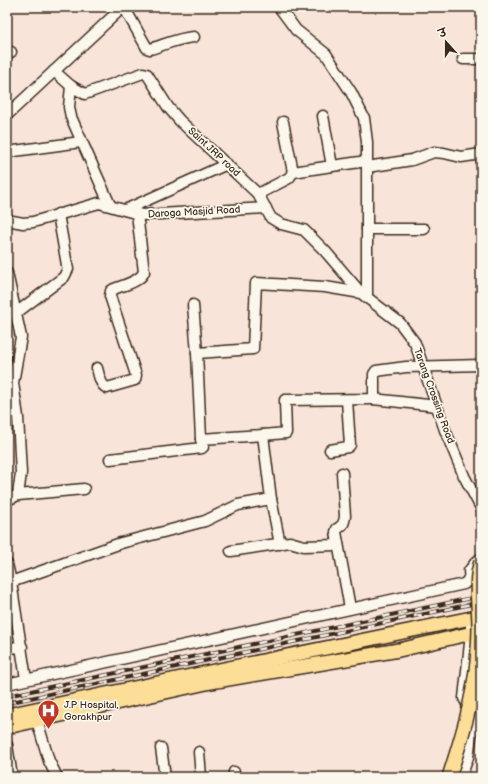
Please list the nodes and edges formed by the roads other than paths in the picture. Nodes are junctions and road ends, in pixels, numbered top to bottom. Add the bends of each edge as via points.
1 (123, 7) edge
2 (278, 7) edge
3 (194, 37) dead end
4 (463, 59) dead end
5 (481, 59) edge
6 (54, 71) junction
7 (71, 86) junction
8 (7, 115) edge
9 (323, 116) dead end
10 (283, 122) dead end
11 (82, 142) junction
12 (7, 152) edge
13 (481, 154) edge
14 (227, 164) junction
15 (367, 164) junction
16 (332, 166) junction
17 (293, 172) junction
18 (258, 194) junction
19 (110, 205) junction
20 (266, 208) junction
21 (125, 210) junction
22 (58, 214) junction
23 (137, 214) junction
24 (7, 220) edge
25 (367, 229) junction
26 (424, 229) dead end
27 (7, 273) edge
28 (364, 296) junction
29 (193, 305) dead end
30 (16, 313) junction
31 (196, 353) junction
32 (481, 365) edge
33 (424, 366) junction
34 (97, 368) dead end
35 (10, 384) edge
36 (373, 399) junction
37 (348, 400) junction
38 (437, 406) junction
39 (263, 435) junction
40 (201, 439) junction
41 (330, 450) dead end
42 (110, 459) dead end
43 (342, 473) dead end
44 (84, 488) dead end
45 (18, 495) junction
46 (272, 499) junction
47 (7, 500) edge
48 (481, 508) edge
49 (280, 544) junction
50 (337, 545) junction
51 (231, 551) dead end
52 (481, 558) edge
53 (481, 562) edge
54 (7, 564) edge
55 (11, 582) junction
56 (350, 608) junction
57 (476, 617) edge
58 (476, 633) edge
59 (22, 647) junction
60 (7, 648) edge
61 (26, 679) junction
62 (7, 684) edge
63 (35, 715) junction
64 (7, 716) edge
65 (7, 727) edge
66 (7, 744) edge
67 (161, 748) dead end
68 (199, 752) dead end
69 (12, 777) edge
70 (58, 777) edge
71 (165, 777) edge
72 (201, 777) edge
73 (448, 777) edge
74 (461, 777) edge

1 - 3 street via 147,48
1 - 6 street
2 - 15 street via 296,30 326,54 351,92 364,118
4 - 5 street
6 - 7 street, Saint JRP road
6 - 8 street
7 - 11 street via 69,112
7 - 14 street, Saint JRP road via 85,94 143,73 147,74 180,121
9 - 16 street
10 - 17 street
11 - 12 street
11 - 19 street
13 - 15 street via 461,157 434,152 412,160
14 - 18 street, Saint JRP road
14 - 21 street
15 - 16 street
15 - 25 street
16 - 17 street
17 - 18 street via 289,178
18 - 20 street, Saint JRP road
19 - 21 street, Daroga Masjid Road
19 - 22 street, Daroga Masjid Road via 99,203
20 - 23 street, Daroga Masjid Road via 165,215
20 - 28 street, Saint JRP road via 271,218 281,224 304,230
21 - 23 street, Daroga Masjid Road
22 - 24 street, Daroga Masjid Road via 33,222
22 - 30 street via 66,273
23 - 34 street via 144,272 138,279 114,289 110,296 136,375 135,380 103,387
25 - 26 street
25 - 28 street
27 - 30 street
28 - 31 street via 325,287 258,282 255,285 253,349
28 - 33 street, Tarang Crossing Road via 400,322 415,343
29 - 31 street
30 - 35 street via 21,341
31 - 40 street
32 - 33 street
33 - 36 street via 374,372
33 - 38 street, Tarang Crossing Road
35 - 45 street via 18,417 21,473
36 - 37 street
36 - 38 street
37 - 39 street via 285,400 286,433
37 - 41 street via 350,445
38 - 48 street, Tarang Crossing Road via 461,469
39 - 40 street
39 - 46 street
40 - 42 street via 201,449
43 - 50 street via 345,516 344,523 336,530
44 - 45 street
45 - 47 street
46 - 49 street
46 - 55 street via 238,505 205,521 120,543
49 - 50 street via 290,542 304,546
49 - 51 street
50 - 56 street
52 - 56 street via 469,571 470,577 464,584
53 - 73 main road, bridge via 478,569 477,663 469,709
54 - 55 street
55 - 59 street
56 - 61 street
57 - 58 street
57 - 63 main road via 209,672
58 - 63 main road via 399,650
58 - 74 street via 464,698 474,718 468,757
59 - 60 street
59 - 61 street
61 - 62 street
63 - 64 main road
63 - 65 main road
63 - 70 street via 49,760
66 - 69 street
67 - 71 street
68 - 72 street

